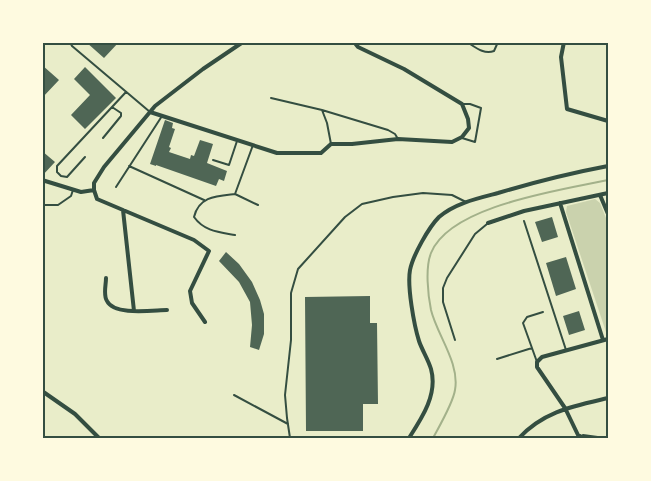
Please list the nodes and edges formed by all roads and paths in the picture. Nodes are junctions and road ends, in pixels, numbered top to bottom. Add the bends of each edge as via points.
1 (46, 42) edge
2 (70, 42) edge
3 (243, 42) edge
4 (354, 42) edge
5 (467, 42) edge
6 (498, 42) edge
7 (564, 42) edge
8 (42, 46) edge
9 (126, 92) junction
10 (271, 98) dead end
11 (462, 104) junction
12 (112, 107) junction
13 (322, 110) junction
14 (150, 112) junction
15 (162, 116) junction
16 (608, 122) edge
17 (103, 138) dead end
18 (462, 138) junction
19 (398, 139) junction
20 (237, 141) junction
21 (331, 144) junction
22 (254, 145) junction
23 (85, 157) dead end
24 (213, 160) dead end
25 (129, 166) junction
26 (608, 166) edge
27 (42, 180) edge
28 (116, 187) dead end
29 (73, 190) junction
30 (94, 190) junction
31 (608, 193) edge
32 (235, 194) junction
33 (600, 194) junction
34 (204, 200) junction
35 (466, 202) junction
36 (560, 203) junction
37 (258, 204) dead end
38 (42, 205) edge
39 (123, 210) junction
40 (608, 214) edge
41 (524, 222) dead end
42 (488, 223) joint
43 (235, 235) dead end
44 (106, 278) dead end
45 (167, 310) dead end
46 (134, 311) junction
47 (543, 312) dead end
48 (205, 322) dead end
49 (608, 338) edge
50 (455, 340) dead end
51 (603, 340) junction
52 (532, 348) junction
53 (566, 350) junction
54 (497, 358) dead end
55 (537, 362) junction
56 (42, 391) edge
57 (234, 395) dead end
58 (608, 398) edge
59 (565, 408) junction
60 (288, 424) junction
61 (578, 435) junction
62 (99, 438) edge
63 (290, 438) edge
64 (409, 438) edge
65 (519, 438) edge
66 (584, 438) edge
67 (605, 438) edge

1 - 8 lane
2 - 9 lane
3 - 14 street
4 - 11 street
5 - 6 lane via 483,52 490,52
7 - 16 street via 561,57 567,109
9 - 12 lane
9 - 14 lane
10 - 13 lane
11 - 18 street via 468,128
11 - 18 lane via 480,108 475,142
12 - 17 lane via 122,116
12 - 23 lane via 58,166 57,172 67,177
13 - 19 lane via 388,130
13 - 21 lane
14 - 15 street
14 - 30 street via 104,167 94,183
15 - 20 street
15 - 25 lane
18 - 19 street via 452,142
19 - 21 street
20 - 22 street
20 - 24 lane via 229,165
21 - 22 street via 321,153 277,153
22 - 32 lane
25 - 28 lane
25 - 34 lane
26 - 35 street via 553,177
27 - 29 street
29 - 30 street
29 - 38 lane via 71,196 58,205
30 - 39 street via 97,199
31 - 33 street
32 - 34 lane
32 - 37 lane
33 - 36 street
33 - 40 street
34 - 43 lane via 196,208 194,217 200,226
35 - 60 lane via 452,195 423,193 362,204 345,217 298,269 291,293 285,395
35 - 64 street via 438,218 420,244 410,270 418,341 431,369 432,386 426,412
36 - 42 street
36 - 51 street
39 - 46 street
39 - 48 street via 194,240 209,251 190,292 192,303
41 - 53 lane
42 - 50 lane via 475,234 442,288
44 - 46 street via 107,302 114,308
45 - 46 street
47 - 52 lane via 527,317 523,323
49 - 51 street
51 - 53 street
52 - 54 lane
52 - 55 lane
53 - 55 street via 542,357
55 - 59 street
56 - 62 street via 75,414
57 - 60 lane
58 - 59 street
59 - 61 street
59 - 65 street via 552,413
60 - 63 lane
61 - 66 street
61 - 67 lane

